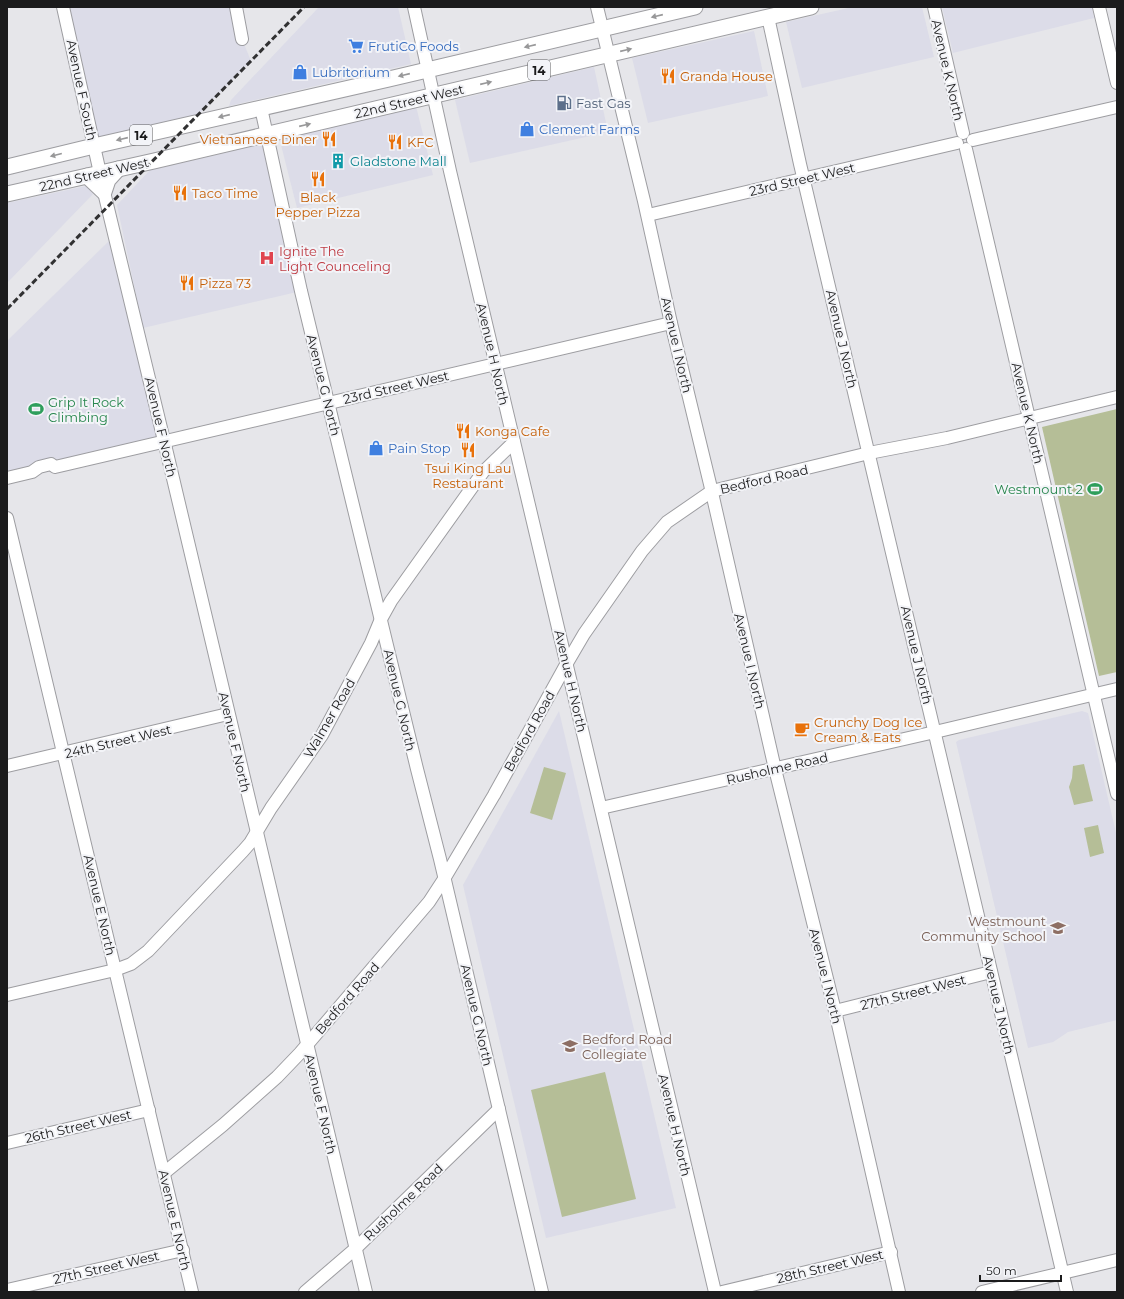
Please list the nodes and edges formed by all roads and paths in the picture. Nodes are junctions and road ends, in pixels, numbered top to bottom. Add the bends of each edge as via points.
1 (63, 7) edge
2 (236, 7) edge
3 (414, 7) edge
4 (597, 7) edge
5 (695, 7) edge
6 (811, 7) edge
7 (934, 7) edge
8 (1099, 7) edge
9 (768, 17) junction
10 (603, 29) junction
11 (242, 39) dead end
12 (609, 54) junction
13 (427, 70) junction
14 (1117, 83) edge
15 (433, 95) junction
16 (1117, 107) edge
17 (261, 108) junction
18 (267, 134) junction
19 (965, 141) junction
20 (94, 146) junction
21 (7, 167) edge
22 (118, 169) junction
23 (93, 174) junction
24 (804, 178) junction
25 (104, 192) junction
26 (7, 194) edge
27 (648, 215) junction
28 (671, 323) junction
29 (496, 364) junction
30 (1117, 397) edge
31 (329, 403) junction
32 (1029, 418) junction
33 (164, 441) junction
34 (514, 442) junction
35 (869, 454) junction
36 (7, 478) edge
37 (712, 491) junction
38 (7, 518) edge
39 (381, 620) junction
40 (567, 663) junction
41 (1117, 689) edge
42 (1093, 695) junction
43 (228, 714) junction
44 (935, 732) junction
45 (64, 753) junction
46 (7, 766) edge
47 (775, 769) junction
48 (1117, 794) edge
49 (601, 808) junction
50 (256, 832) junction
51 (444, 879) junction
52 (115, 970) junction
53 (991, 972) junction
54 (7, 995) edge
55 (835, 1011) junction
56 (307, 1044) junction
57 (499, 1109) junction
58 (149, 1110) junction
59 (7, 1143) edge
60 (164, 1173) junction
61 (355, 1249) junction
62 (182, 1250) junction
63 (890, 1252) junction
64 (1117, 1260) edge
65 (1063, 1272) junction
66 (7, 1290) edge
67 (192, 1292) edge
68 (305, 1292) edge
69 (366, 1292) edge
70 (542, 1292) edge
71 (715, 1292) edge
72 (722, 1292) edge
73 (900, 1292) edge
74 (982, 1292) edge
75 (1067, 1292) edge

1 - 20 street, Avenue F South
2 - 11 street
3 - 13 street, Avenue H North
4 - 10 street, Avenue I North
5 -> 10 main road, 22nd Street West / 14
6 - 9 main road, 22nd Street West / 14
7 - 19 street, Avenue K North
8 - 14 street
12 -> 9 main road, 22nd Street West / 14
9 - 24 street, Avenue J North
10 - 12 street, Avenue I North
10 -> 13 main road, 22nd Street West / 14
15 -> 12 main road, 22nd Street West / 14
12 - 27 street, Avenue I North
13 - 15 street, Avenue H North
13 -> 17 main road, 22nd Street West / 14
18 -> 15 main road, 22nd Street West / 14
15 - 29 street, Avenue H North
16 - 19 street, 23rd Street West
17 - 18 street, Avenue G North
17 -> 20 main road, 22nd Street West / 14
18 - 22 main road, 22nd Street West / 14
18 - 31 street, Avenue G North via 301,291
19 - 24 street, 23rd Street West
19 - 32 street, Avenue K North
20 -> 21 main road, 22nd Street West / 14
20 - 23 street, Avenue F South
22 - 23 main road, 22nd Street West / 14
22 - 25 main road via 108,180
23 - 25 main road
23 - 26 main road, 22nd Street West / 14
24 - 27 street, 23rd Street West
24 - 35 street, Avenue J North
25 - 33 street, Avenue F North
27 - 28 street, Avenue I North
28 - 29 street, 23rd Street West
28 - 37 street, Avenue I North
29 - 31 street, 23rd Street West
29 - 34 street, Avenue H North
30 - 32 street, Bedford Road
31 - 33 street, 23rd Street West
31 - 39 street, Avenue G North
32 - 35 street, Bedford Road
32 - 42 street, Avenue K North
33 - 36 street, 23rd Street West via 55,467 50,464 32,472
33 - 43 street, Avenue F North
34 - 39 street, Walmer Road via 483,472 391,601
34 - 40 street, Avenue H North
35 - 37 street, Bedford Road
35 - 44 street, Avenue J North
37 - 40 street, Bedford Road via 667,522 642,551 584,634
37 - 47 street, Avenue I North
38 - 45 street, Avenue E North
39 - 50 street, Walmer Road via 322,735
39 - 51 street, Avenue G North
40 - 49 street, Avenue H North
40 - 51 street, Bedford Road
41 - 42 street, Rusholme Road
42 - 44 street, Rusholme Road
42 - 48 street, Avenue K North
43 - 45 street, 24th Street West
43 - 50 street, Avenue F North
44 - 47 street, Rusholme Road
44 - 53 street, Avenue J North
45 - 46 street, 24th Street West
45 - 52 street, Avenue E North
47 - 49 street, Rusholme Road
47 - 55 street, Avenue I North
49 - 71 street, Avenue H North
50 - 52 street, Walmer Road via 243,851 148,951 130,964
50 - 56 street, Avenue F North
51 - 56 street, Bedford Road via 429,902
51 - 57 street, Avenue G North
52 - 54 street, Walmer Road
52 - 58 street, Avenue E North
53 - 55 street, 27th Street West
53 - 65 street, Avenue J North
55 - 63 street, Avenue I North
56 - 60 street, Bedford Road via 266,1087
56 - 61 street, Avenue F North
57 - 61 street, Rusholme Road
57 - 70 street, Avenue G North
58 - 59 street, 26th Street West
58 - 60 street, Avenue E North
60 - 62 street, Avenue E North
61 - 68 street, Rusholme Road
61 - 69 street, Avenue F North
62 - 66 street, 27th Street West
62 - 67 street, Avenue E North
63 - 72 street, 28th Street West
63 - 73 street, Avenue I North
64 - 65 street
65 - 74 street
65 - 75 street, Avenue J North

